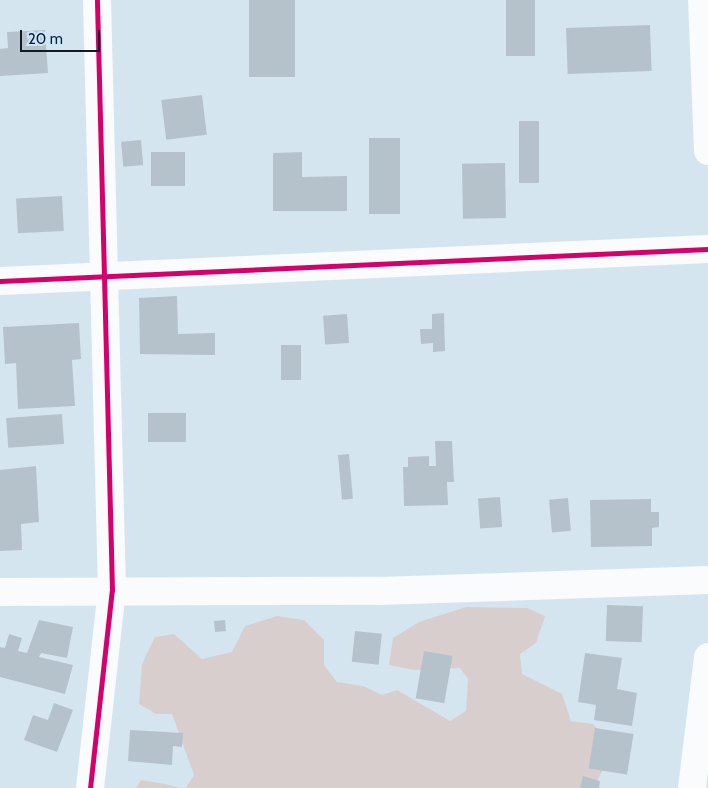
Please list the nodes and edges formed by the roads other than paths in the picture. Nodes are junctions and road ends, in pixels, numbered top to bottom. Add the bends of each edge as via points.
1 (97, 0) edge
2 (702, 0) edge
3 (708, 152) edge
4 (708, 248) edge
5 (105, 277) junction
6 (0, 281) edge
7 (708, 580) edge
8 (112, 590) junction
9 (0, 592) edge
10 (708, 657) edge
11 (90, 788) edge
12 (692, 788) edge

1 - 5 street
2 - 3 street
4 - 5 street
5 - 6 street
5 - 8 street
7 - 8 street via 379,591
8 - 9 street
8 - 11 street
10 - 12 street

